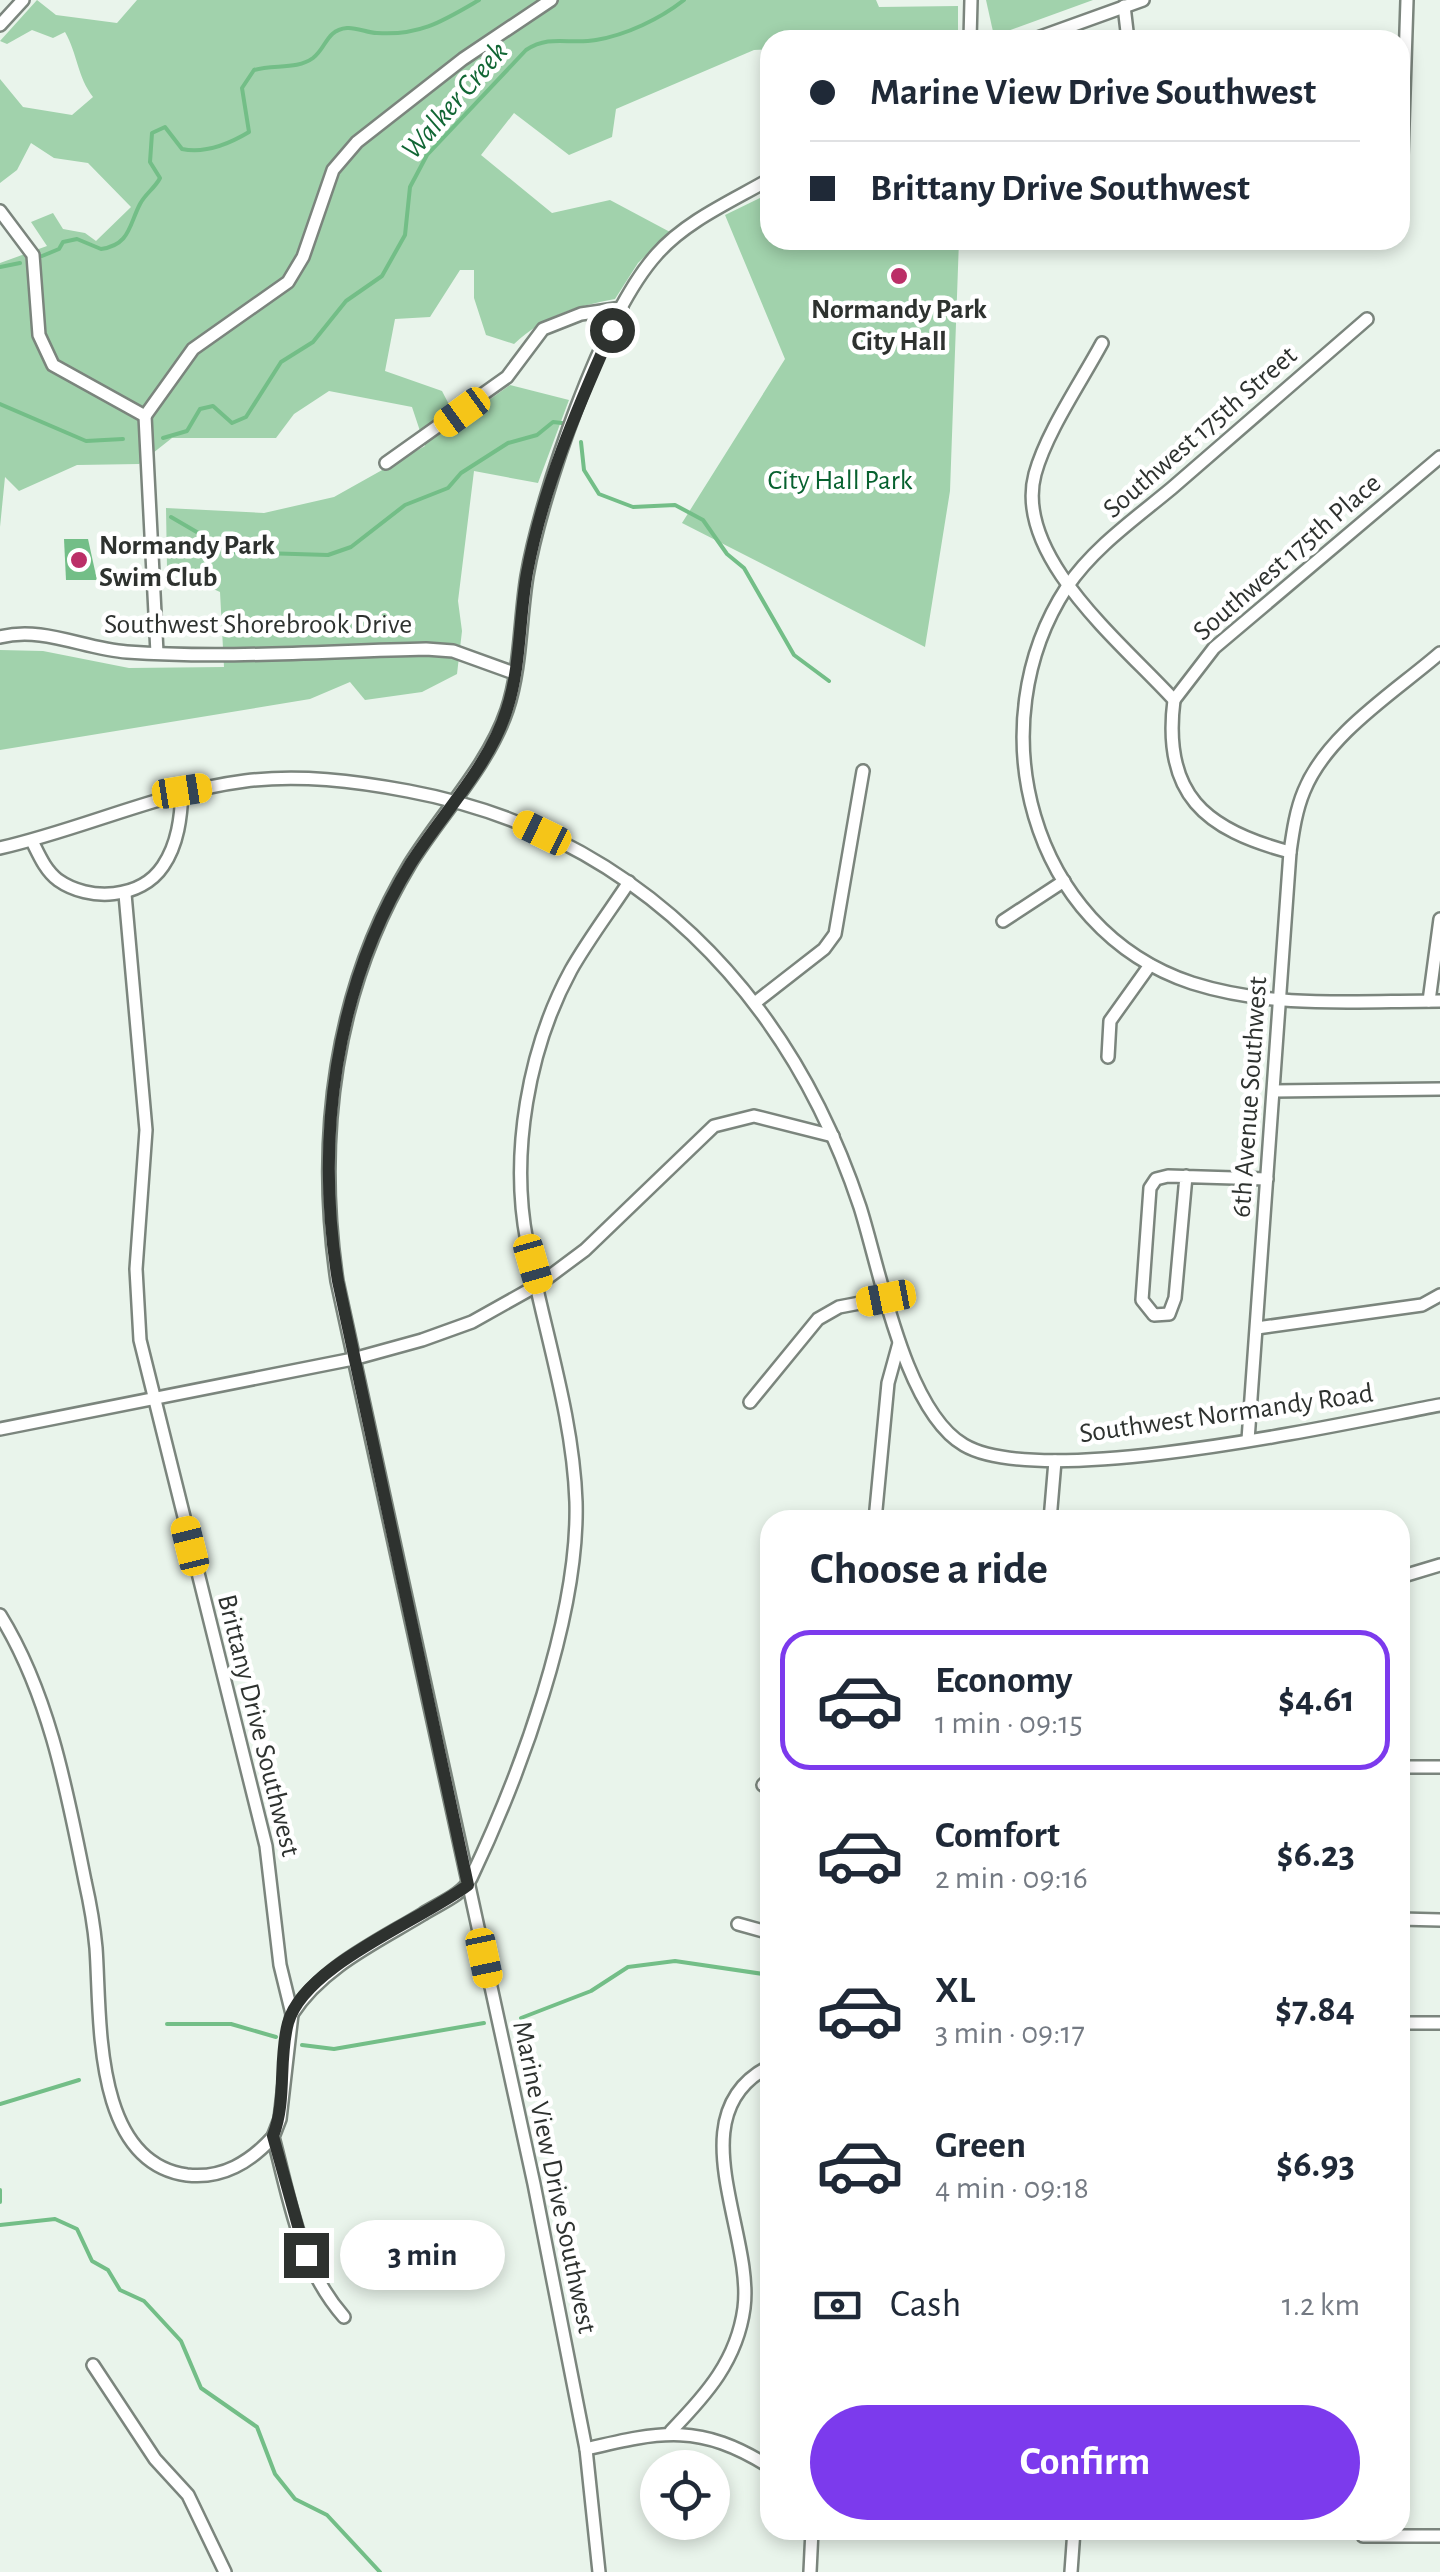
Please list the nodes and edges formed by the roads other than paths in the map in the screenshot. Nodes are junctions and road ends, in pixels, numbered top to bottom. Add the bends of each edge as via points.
1 (22, 0) edge
2 (551, 0) edge
3 (971, 0) edge
4 (1143, 0) edge
5 (1407, 0) edge
6 (1124, 6) junction
7 (0, 25) edge
8 (970, 30) edge
9 (1059, 30) edge
10 (1127, 30) edge
11 (1406, 30) edge
12 (760, 185) edge
13 (0, 210) edge
14 (622, 308) junction
15 (1367, 319) dead end
16 (1102, 343) dead end
17 (145, 416) junction
18 (1440, 457) edge
19 (386, 463) dead end
20 (1069, 585) junction
21 (0, 638) edge
22 (156, 653) junction
23 (1440, 653) edge
24 (514, 673) junction
25 (1174, 700) junction
26 (863, 771) dead end
27 (182, 791) junction
28 (452, 799) junction
29 (32, 841) junction
30 (0, 848) edge
31 (1290, 852) junction
32 (1064, 881) junction
33 (629, 882) junction
34 (125, 894) junction
35 (1440, 919) edge
36 (1003, 921) dead end
37 (1150, 965) junction
38 (1435, 1000) edge
39 (756, 1002) junction
40 (1280, 1003) junction
41 (1108, 1057) dead end
42 (1440, 1089) edge
43 (1274, 1090) junction
44 (833, 1136) junction
45 (1186, 1176) junction
46 (1267, 1178) junction
47 (538, 1284) junction
48 (1440, 1295) edge
49 (886, 1298) junction
50 (1258, 1328) junction
51 (900, 1343) junction
52 (354, 1359) junction
53 (151, 1396) junction
54 (750, 1402) dead end
55 (1440, 1405) edge
56 (0, 1429) edge
57 (1248, 1440) junction
58 (1055, 1461) junction
59 (876, 1510) edge
60 (1051, 1510) edge
61 (1440, 1565) edge
62 (1410, 1574) edge
63 (0, 1615) edge
64 (1410, 1767) edge
65 (1440, 1767) edge
66 (468, 1885) junction
67 (1410, 1919) edge
68 (1440, 1920) edge
69 (738, 1924) dead end
70 (760, 1930) edge
71 (292, 2014) junction
72 (1410, 2023) edge
73 (1440, 2023) edge
74 (760, 2073) edge
75 (273, 2136) junction
76 (344, 2317) dead end
77 (93, 2366) dead end
78 (672, 2432) junction
79 (586, 2449) junction
80 (760, 2462) edge
81 (1410, 2536) edge
82 (1440, 2536) edge
83 (812, 2540) edge
84 (1073, 2540) edge
85 (225, 2572) edge
86 (599, 2572) edge
87 (810, 2572) edge
88 (1070, 2572) edge

1 - 7 street
2 - 17 street via 357,142 332,170 288,282 193,349
3 - 8 street
4 - 6 street
5 - 11 street
6 - 9 street
6 - 10 street
12 - 14 street, Marine View Drive Southwest via 677,235 656,254
13 - 17 street via 33,255 44,352 64,375
14 - 19 street via 543,329 498,385
14 - 24 street, Marine View Drive Southwest via 564,440 545,502
15 - 20 street, Southwest 175th Street via 1124,528
16 - 20 street via 1036,470 1030,497 1038,539
17 - 22 street
18 - 25 street, Southwest 175th Place via 1214,648
20 - 25 street
20 - 32 street, Southwest 175th Street via 1028,667 1022,737 1031,807
21 - 22 street, Southwest Shorebrook Drive via 39,634
22 - 24 street, Southwest Shorebrook Drive via 426,649 453,651
23 - 31 street, 6th Avenue Southwest via 1319,764 1297,810
24 - 28 street, Marine View Drive Southwest via 501,726
25 - 31 street via 1174,761 1195,804 1244,840
26 - 39 street via 834,934
27 - 28 street, Southwest Normandy Road via 294,779 360,782
27 - 29 street, Southwest Normandy Road
27 - 34 street via 173,850 161,870
28 - 33 street, Southwest Normandy Road via 515,820
28 - 52 street, Marine View Drive Southwest via 384,914 360,973 335,1072 330,1231
29 - 30 street, Southwest Normandy Road
29 - 34 street via 59,880 76,889
31 - 40 street, 6th Avenue Southwest
32 - 36 street
32 - 37 street, Southwest 175th Street via 1094,919
33 - 39 street, Southwest Normandy Road via 688,929
33 - 47 street via 570,971 528,1094 520,1194
34 - 53 street, Brittany Drive Southwest via 146,1130 137,1317
35 - 38 street
37 - 40 street, Southwest 175th Street via 1190,982
37 - 41 street via 1110,1021
38 - 40 street, Southwest 175th Street
39 - 44 street, Southwest Normandy Road via 815,1092
40 - 43 street, 6th Avenue Southwest
42 - 43 street
43 - 46 street, 6th Avenue Southwest
44 - 47 street via 754,1116 714,1126 585,1250
44 - 49 street, Southwest Normandy Road
45 - 45 street via 1168,1176 1150,1188 1142,1300 1154,1315 1170,1314 1175,1298
45 - 46 street
46 - 50 street, 6th Avenue Southwest
47 - 52 street via 472,1322
47 - 66 street via 571,1457 575,1533 542,1696
48 - 50 street via 1422,1305
49 - 51 street, Southwest Normandy Road
49 - 54 street via 839,1307 818,1319
50 - 57 street, 6th Avenue Southwest
51 - 58 street, Southwest Normandy Road via 944,1429 964,1446
51 - 59 street via 888,1383
52 - 53 street
52 - 66 street, Marine View Drive Southwest
53 - 56 street
53 - 71 street, Brittany Drive Southwest via 266,1846
55 - 57 street, Southwest Normandy Road
57 - 58 street, Southwest Normandy Road
58 - 60 street
61 - 62 street
63 - 75 street via 30,1668 48,1724 92,1919 103,2066 126,2130 156,2164 199,2176 240,2165
64 - 65 street
66 - 71 street via 338,1967
66 - 79 street, Marine View Drive Southwest
67 - 68 street
69 - 70 street
71 - 75 street, Brittany Drive Southwest
72 - 73 street
74 - 78 street via 742,2086 722,2137 744,2266 736,2344 705,2396
75 - 76 street, Brittany Drive Southwest via 306,2255
77 - 85 street via 154,2459 188,2495
78 - 79 street
78 - 80 street via 718,2441
79 - 86 street, Marine View Drive Southwest
81 - 82 street
83 - 87 street
84 - 88 street

